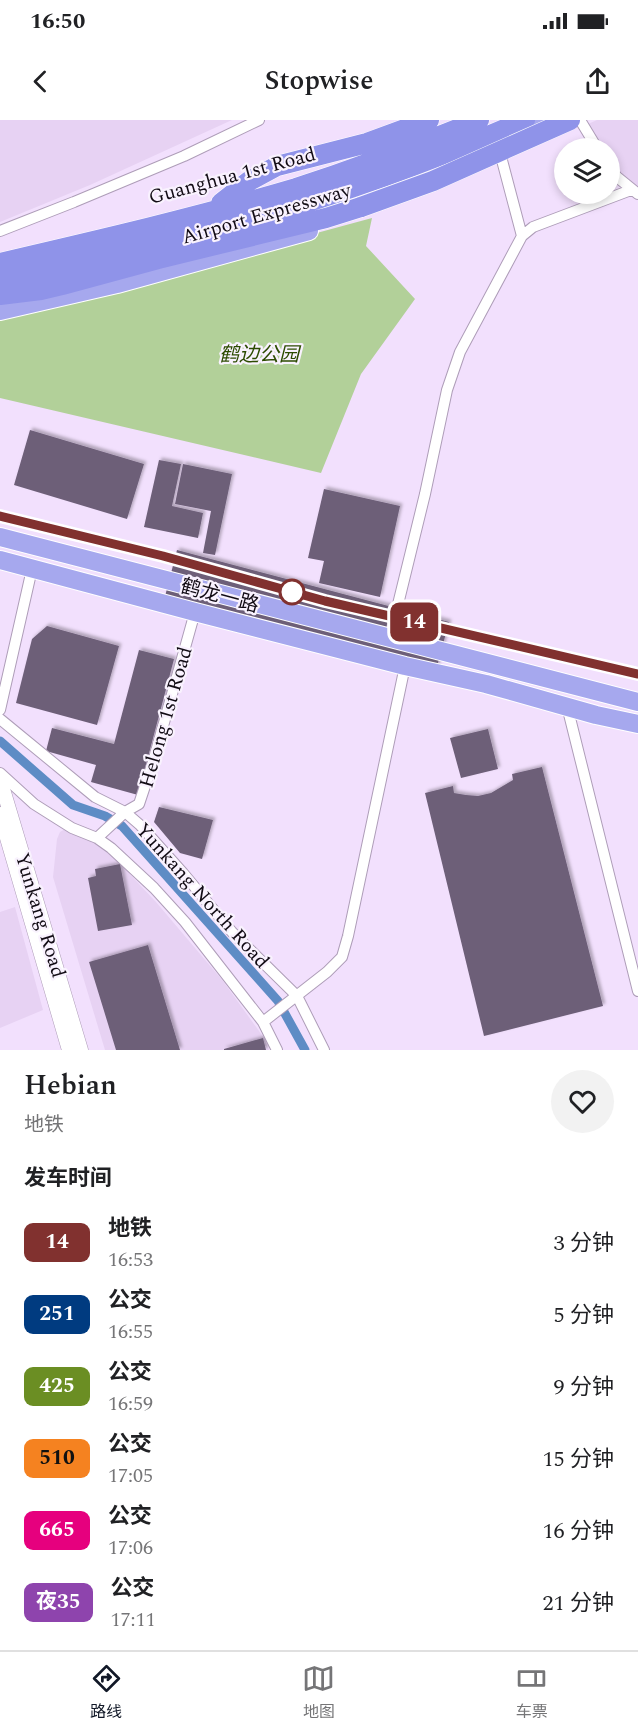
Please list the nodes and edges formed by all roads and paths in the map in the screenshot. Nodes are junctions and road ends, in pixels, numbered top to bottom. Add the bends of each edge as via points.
1 (259, 120) edge
2 (429, 120) edge
3 (470, 120) edge
4 (479, 120) edge
5 (525, 120) edge
6 (540, 120) edge
7 (570, 120) edge
8 (580, 120) edge
9 (591, 138) edge
10 (496, 140) junction
11 (405, 176) junction
12 (620, 180) edge
13 (634, 192) edge
14 (221, 203) junction
15 (0, 231) edge
16 (522, 236) junction
17 (0, 256) edge
18 (0, 263) edge
19 (0, 283) edge
20 (0, 295) edge
21 (0, 311) edge
22 (0, 537) edge
23 (0, 560) edge
24 (32, 569) junction
25 (195, 612) junction
26 (390, 637) junction
27 (405, 666) junction
28 (638, 702) edge
29 (567, 706) junction
30 (0, 710) edge
31 (0, 719) edge
32 (638, 724) edge
33 (0, 773) edge
34 (0, 779) edge
35 (125, 812) junction
36 (0, 814) edge
37 (97, 838) junction
38 (638, 991) edge
39 (297, 996) junction
40 (263, 1022) junction
41 (69, 1050) edge
42 (81, 1050) edge
43 (277, 1050) edge
44 (324, 1050) edge

1 - 15 street via 184,156
2 - 14 highway via 367,143 278,166 249,180
3 - 14 highway, Guanghua 1st Road via 365,161
4 - 18 highway, Airport Expressway via 275,194
5 - 19 highway, Airport Expressway via 390,175 276,212
6 - 10 highway
7 - 20 highway, bridge via 443,177 326,218 41,290
8 - 9 street
10 - 11 highway
10 - 16 street
11 - 19 highway via 266,221
11 - 21 highway via 391,205 117,284
12 - 13 street
13 - 16 street via 533,227
14 - 17 highway, Guanghua 1st Road
16 - 26 street via 460,352 447,390
22 - 26 highway, 鹤龙一路
23 - 24 highway, 鹤龙一路
24 - 25 highway, 鹤龙一路
24 - 30 street
25 - 27 highway, 鹤龙一路
25 - 35 street, Helong 1st Road via 139,804
26 - 28 highway, 鹤龙一路
27 - 29 highway, 鹤龙一路
27 - 39 street via 342,957
29 - 32 highway, 鹤龙一路
29 - 38 street
31 - 35 street, Yunkang North Road via 95,797
33 - 37 street via 34,804 72,828
34 - 42 street, Yunkang Road
35 - 37 street, Helong 1st Road
35 - 39 street, Yunkang North Road via 232,932
36 - 41 street, Yunkang Road
37 - 40 street via 154,888
39 - 40 street
39 - 44 street, Yunkang North Road
40 - 43 street

